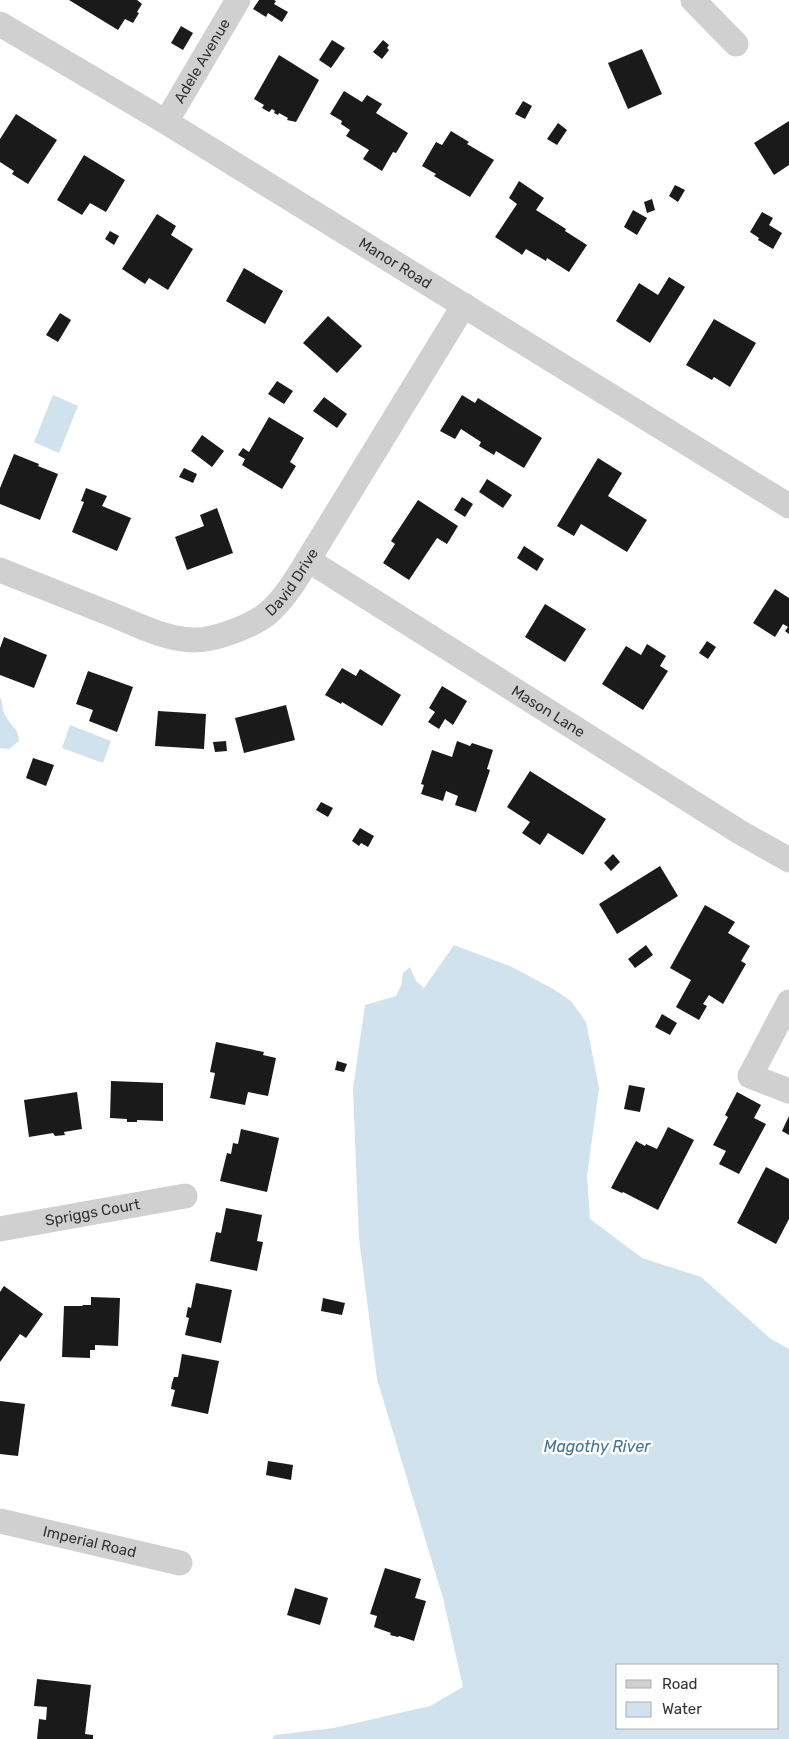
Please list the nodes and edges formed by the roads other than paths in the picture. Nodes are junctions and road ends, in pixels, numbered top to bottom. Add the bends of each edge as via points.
1 (238, 0) edge
2 (693, 0) edge
3 (0, 24) edge
4 (736, 44) dead end
5 (166, 122) junction
6 (464, 305) junction
7 (789, 506) edge
8 (308, 560) junction
9 (0, 570) edge
10 (789, 860) edge
11 (789, 1002) edge
12 (789, 1091) edge
13 (185, 1196) dead end
14 (0, 1229) edge
15 (0, 1521) edge
16 (180, 1564) dead end

1 - 5 street, Adele Avenue
2 - 4 street
3 - 5 street, Manor Road
5 - 6 street, Manor Road
6 - 7 street, Manor Road
6 - 8 street, David Drive
8 - 9 street, David Drive via 286,594 266,614 241,628 193,640 144,627
8 - 10 street, Mason Lane
11 - 12 street via 750,1076
13 - 14 street, Spriggs Court
15 - 16 street, Imperial Road

